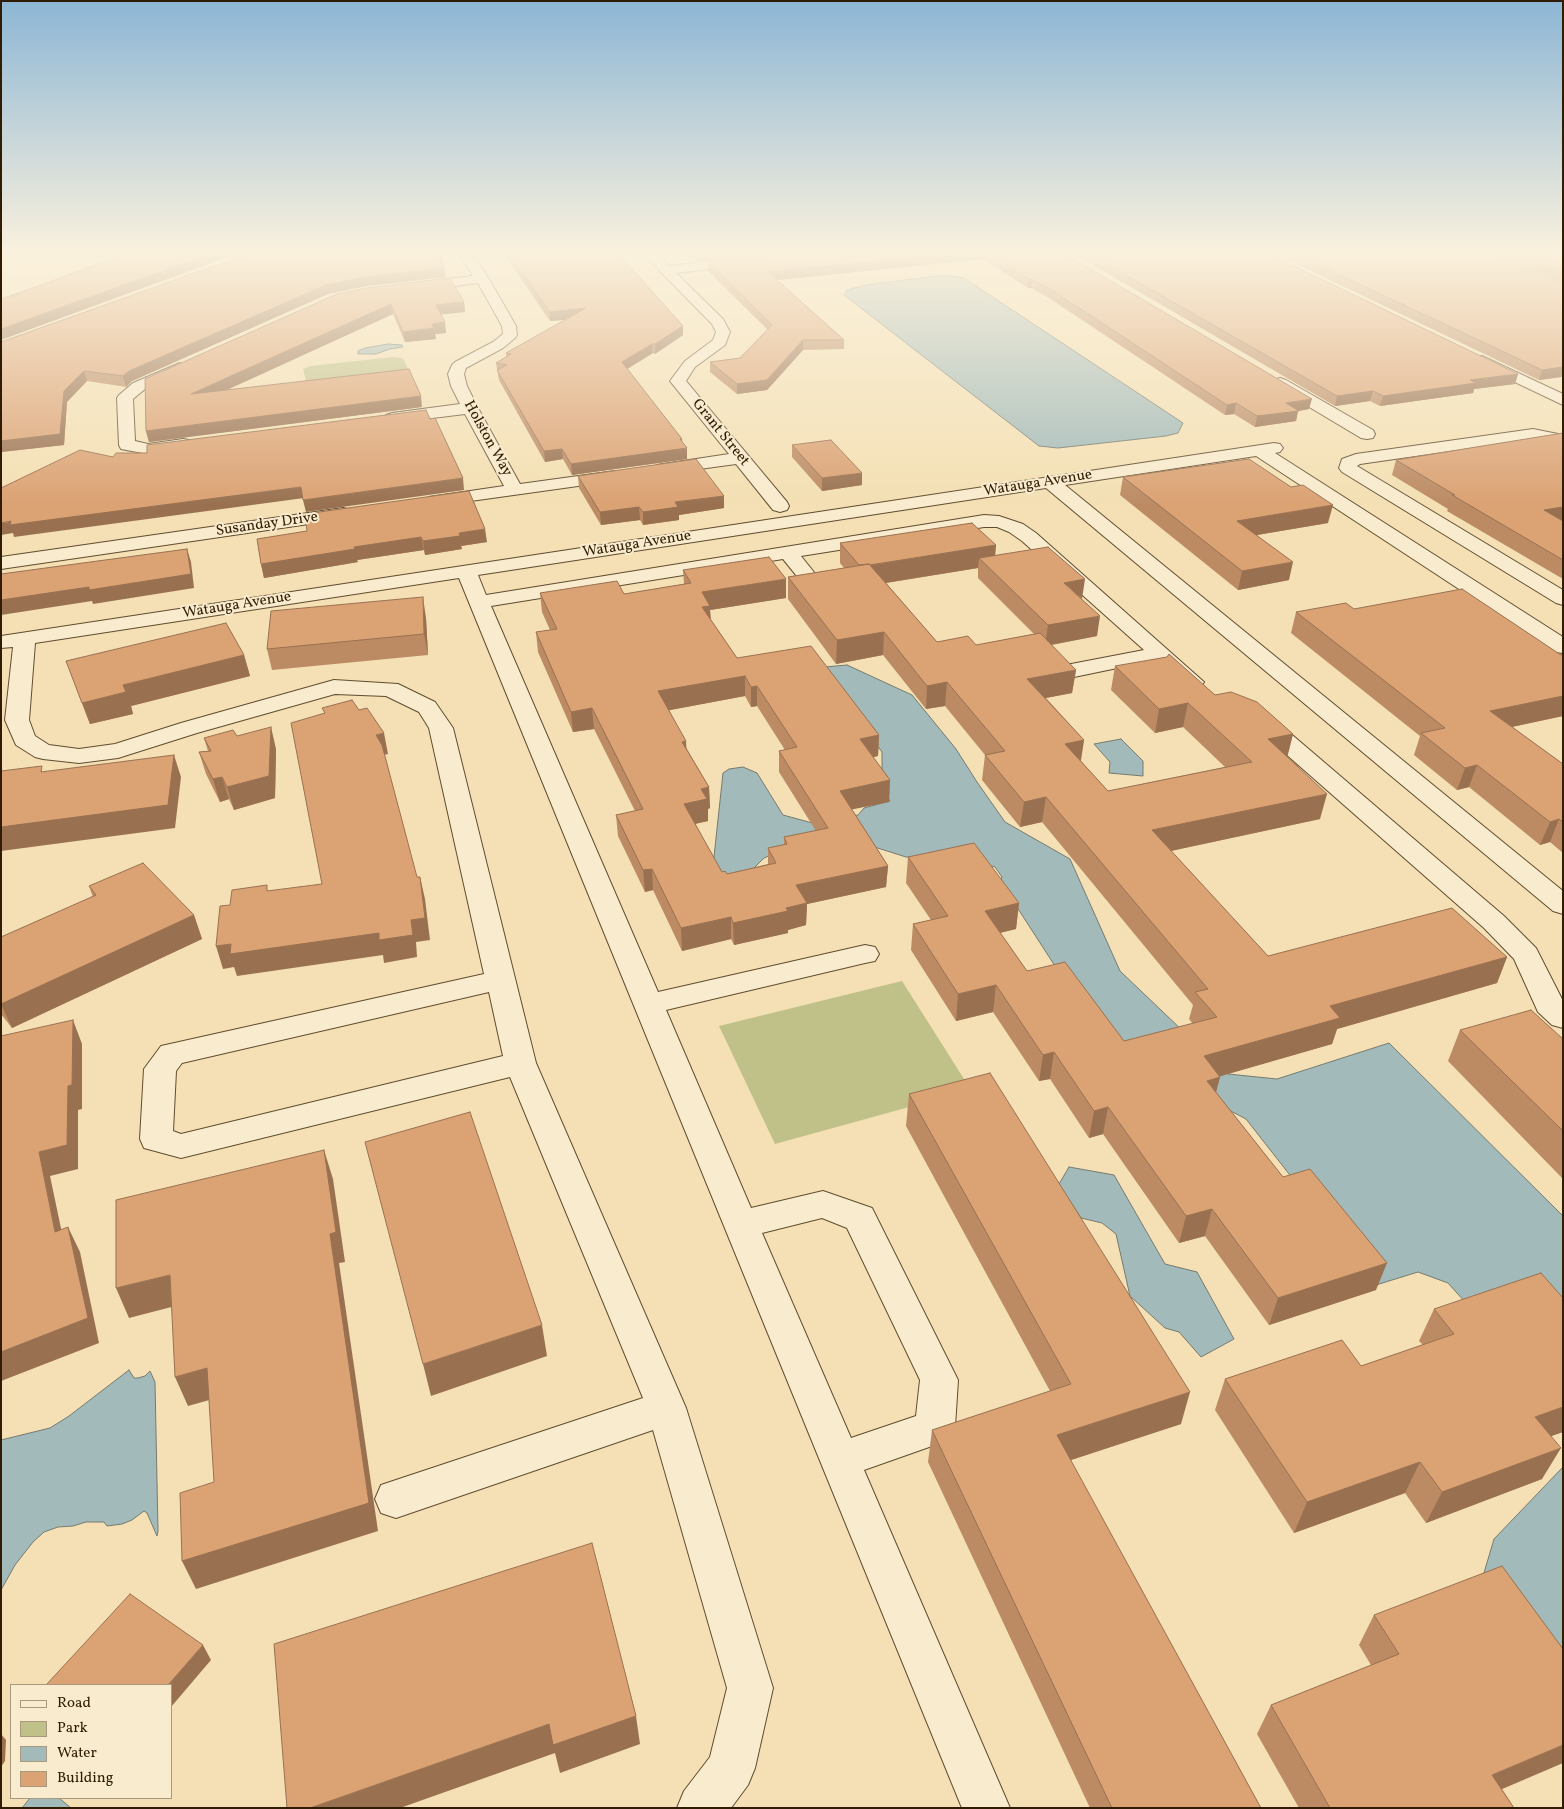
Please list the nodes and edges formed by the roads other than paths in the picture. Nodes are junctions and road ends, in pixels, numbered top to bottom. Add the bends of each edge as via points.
1 (508, 335) edge
2 (721, 335) edge
3 (1466, 353) edge
4 (192, 362) edge
5 (1265, 375) edge
6 (1563, 400) edge
7 (470, 408) junction
8 (373, 421) edge
9 (1367, 434) dead end
10 (1563, 440) edge
11 (197, 442) edge
12 (740, 458) junction
13 (1050, 482) junction
14 (515, 490) junction
15 (416, 504) edge
16 (780, 506) dead end
17 (357, 512) edge
18 (787, 552) junction
19 (1, 563) edge
20 (490, 568) junction
21 (466, 571) junction
22 (815, 586) edge
23 (1563, 599) edge
24 (492, 600) junction
25 (13, 640) edge
26 (1563, 647) edge
27 (1160, 653) junction
28 (1074, 670) edge
29 (1211, 696) edge
30 (1246, 714) edge
31 (1563, 906) edge
32 (865, 954) dead end
33 (500, 980) junction
34 (648, 1004) junction
35 (1563, 1018) edge
36 (520, 1063) junction
37 (741, 1224) junction
38 (666, 1408) junction
39 (841, 1460) junction
40 (396, 1499) dead end
41 (702, 1808) edge
42 (986, 1808) edge

1 - 7 street, Holston Way via 460,364 456,374
2 - 12 street, Grant Street via 720,342 690,364 678,381
3 - 6 street
4 - 11 street via 139,386 125,398 127,445 148,448
5 - 9 street
7 - 8 street
7 - 14 street, Holston Way
10 - 23 street via 1533,434 1356,459 1348,463 1348,468
12 - 14 street
12 - 16 street, Grant Street
13 - 20 street, Watauga Avenue
13 - 26 street, Watauga Avenue via 1266,449
13 - 31 street
14 - 15 street
17 - 19 street, Susanday Drive
18 - 22 street
18 - 24 street
18 - 27 street via 984,521 999,522 1029,537
20 - 21 street, Watauga Avenue
20 - 24 street
21 - 24 street
21 - 25 street, Watauga Avenue
24 - 34 street
25 - 33 street via 17,720 24,740 43,752 80,756 118,751 334,687 390,689 427,707 441,728
27 - 28 street
27 - 29 street
30 - 35 street via 1261,720 1494,922 1526,955 1549,1005
32 - 34 street
33 - 36 street
33 - 36 street via 172,1054 160,1069 156,1139 181,1146
34 - 37 street
36 - 38 street
37 - 39 street
37 - 39 street via 823,1204 860,1218 939,1380 936,1427
38 - 40 street
38 - 41 street via 750,1688 731,1768
39 - 42 street

